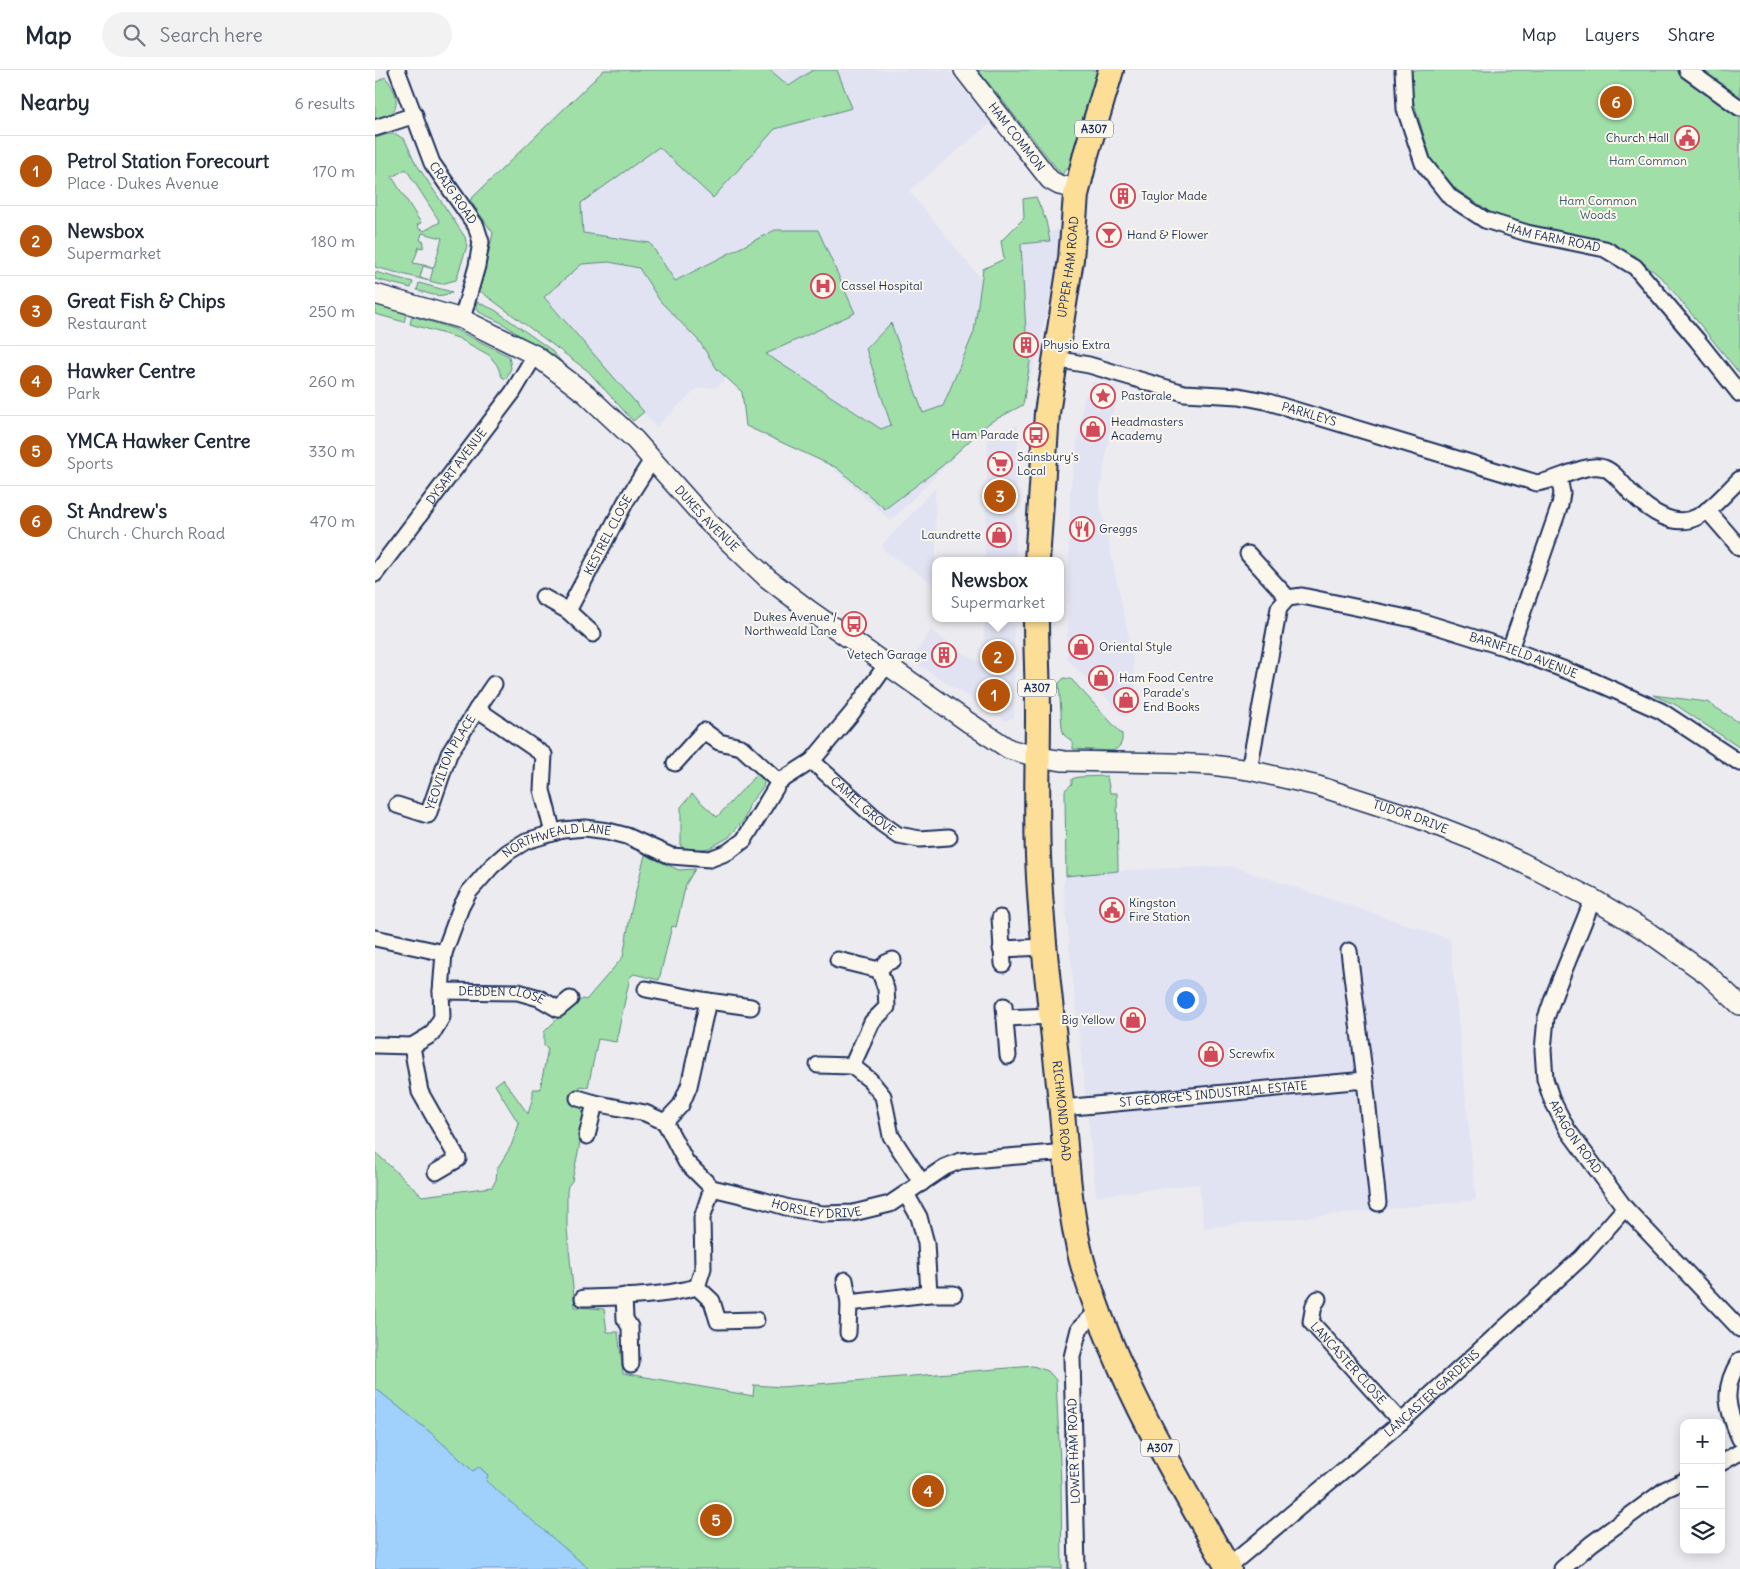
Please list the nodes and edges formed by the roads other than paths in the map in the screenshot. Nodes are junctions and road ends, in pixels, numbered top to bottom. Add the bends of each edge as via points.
1 (397, 70) edge
2 (964, 70) edge
3 (1111, 70) edge
4 (1403, 70) edge
5 (1687, 70) edge
6 (1740, 108) edge
7 (415, 115) junction
8 (375, 128) edge
9 (1078, 189) junction
10 (375, 294) edge
11 (461, 319) junction
12 (535, 355) junction
13 (1055, 359) junction
14 (1740, 394) edge
15 (653, 460) junction
16 (1559, 478) junction
17 (1740, 478) edge
18 (1707, 510) junction
19 (1740, 548) edge
20 (1248, 554) dead end
21 (1037, 557) edge
22 (375, 574) edge
23 (543, 597) dead end
24 (1289, 598) junction
25 (568, 611) junction
26 (1035, 622) edge
27 (593, 634) dead end
28 (1510, 649) junction
29 (887, 664) junction
30 (494, 684) dead end
31 (477, 709) junction
32 (1037, 757) junction
33 (812, 761) junction
34 (675, 763) dead end
35 (1740, 763) edge
36 (1249, 770) junction
37 (779, 782) junction
38 (397, 805) dead end
39 (553, 833) junction
40 (949, 837) dead end
41 (1593, 899) junction
42 (999, 918) dead end
43 (375, 938) edge
44 (1045, 947) junction
45 (1001, 948) junction
46 (1349, 951) dead end
47 (444, 953) junction
48 (838, 960) dead end
49 (893, 960) dead end
50 (1003, 964) dead end
51 (879, 970) junction
52 (646, 989) dead end
53 (441, 991) junction
54 (570, 999) dead end
55 (708, 1000) junction
56 (1740, 1005) edge
57 (751, 1007) dead end
58 (1052, 1016) junction
59 (375, 1045) edge
60 (412, 1046) junction
61 (1008, 1056) dead end
62 (818, 1065) dead end
63 (851, 1066) junction
64 (1365, 1080) junction
65 (578, 1098) dead end
66 (595, 1103) junction
67 (1062, 1108) junction
68 (665, 1122) junction
69 (587, 1136) dead end
70 (1066, 1152) junction
71 (436, 1172) dead end
72 (922, 1183) junction
73 (712, 1188) junction
74 (907, 1194) junction
75 (1378, 1203) dead end
76 (1625, 1208) junction
77 (845, 1280) dead end
78 (697, 1287) junction
79 (929, 1294) junction
80 (954, 1294) dead end
81 (624, 1296) junction
82 (583, 1298) dead end
83 (1317, 1299) dead end
84 (849, 1303) junction
85 (1101, 1316) junction
86 (756, 1320) dead end
87 (1740, 1329) edge
88 (848, 1334) dead end
89 (1740, 1360) edge
90 (631, 1364) dead end
91 (1401, 1422) junction
92 (1740, 1438) edge
93 (1740, 1452) edge
94 (1725, 1460) edge
95 (1680, 1483) edge
96 (1228, 1568) edge
97 (1077, 1569) edge
98 (1562, 1569) edge

1 - 7 street, CRAIG ROAD
2 - 9 street, HAM COMMON via 1050,180
3 - 9 main road, UPPER HAM ROAD / A307
4 - 14 street, HAM FARM ROAD via 1405,109 1423,163 1449,197 1485,220 1527,233 1605,249 1635,267
5 - 6 street
7 - 8 street
7 - 11 street, CRAIG ROAD via 432,163 476,226 481,242
9 - 13 main road, UPPER HAM ROAD / A307
10 - 11 street, DUKES AVENUE
11 - 12 street, DUKES AVENUE
12 - 15 street, DUKES AVENUE via 586,394
12 - 22 street, DYSART AVENUE via 513,392
13 - 16 street, PARKLEYS via 1089,365 1184,393 1265,401 1537,483
13 - 21 main road, UPPER HAM ROAD / A307 via 1047,412
15 - 25 street, KESTREL CLOSE via 626,501
15 - 29 street, DUKES AVENUE via 706,520 767,578
16 - 18 street, PARKLEYS via 1593,467 1605,468 1647,508 1665,518 1696,518
16 - 28 street via 1560,505
17 - 18 street
18 - 19 street
20 - 24 street
23 - 25 street
24 - 28 street, BARNFIELD AVENUE via 1302,596 1417,620
24 - 36 street via 1279,608
25 - 27 street
26 - 32 main road, RICHMOND ROAD / A307
28 - 35 street, BARNFIELD AVENUE via 1589,679 1661,712
29 - 32 street, DUKES AVENUE via 996,741 1009,749
29 - 33 street, NORTHWEALD LANE
30 - 31 street, YEOVILTON PLACE
31 - 38 street, YEOVILTON PLACE via 449,754 428,815
31 - 39 street, YEOVILTON PLACE via 544,755 542,790
32 - 36 street, TUDOR DRIVE via 1083,762 1170,762
32 - 44 main road, RICHMOND ROAD / A307 via 1038,857
33 - 37 street, NORTHWEALD LANE
33 - 40 street, CAMEL GROVE via 899,836
34 - 37 street via 704,731 719,742 741,747
36 - 41 street, TUDOR DRIVE via 1318,786 1417,818 1478,842
37 - 39 street, NORTHWEALD LANE via 744,840 728,852 710,859 671,856 608,831 585,828
39 - 47 street, NORTHWEALD LANE via 525,841 492,866 469,892
41 - 56 street, TUDOR DRIVE via 1648,932 1708,975
41 - 76 street, ARAGON ROAD via 1547,1018 1543,1050 1545,1079 1567,1129
42 - 45 street
43 - 47 street
44 - 45 street
44 - 58 main road, RICHMOND ROAD / A307
45 - 50 street
46 - 64 street
47 - 53 street, NORTHWEALD LANE
48 - 51 street
49 - 51 street
51 - 63 street via 886,989 887,1007 872,1022
52 - 55 street
53 - 54 street, DEBDEN CLOSE via 518,992 539,998 553,1015
53 - 60 street, NORTHWEALD LANE via 442,1017 432,1034
55 - 57 street
55 - 68 street via 689,1086 681,1104
58 - 61 street via 1005,1012
58 - 67 main road, RICHMOND ROAD / A307
59 - 60 street
60 - 71 street via 420,1092 458,1159
62 - 63 street
63 - 72 street via 870,1080 883,1096 891,1136
64 - 67 street, ST GEORGE'S INDUSTRIAL ESTATE
64 - 75 street
65 - 66 street
66 - 68 street via 645,1113
66 - 69 street
67 - 70 main road, RICHMOND ROAD / A307
68 - 73 street via 686,1162
70 - 72 street, HORSLEY DRIVE via 960,1161
70 - 85 main road, RICHMOND ROAD / A307 via 1082,1260
72 - 74 street, HORSLEY DRIVE
73 - 74 street, HORSLEY DRIVE via 823,1214 853,1213 889,1204
73 - 78 street via 702,1218 703,1268
74 - 79 street via 919,1217 926,1243
76 - 87 street, ARAGON ROAD
76 - 91 street, LANCASTER GARDENS via 1582,1257
77 - 84 street
78 - 81 street via 680,1292
78 - 86 street via 713,1301 718,1321
79 - 80 street
79 - 84 street
81 - 82 street
81 - 90 street via 625,1319 630,1327
83 - 91 street, LANCASTER CLOSE via 1311,1322
84 - 88 street
85 - 96 main road, RICHMOND ROAD / A307 via 1120,1369 1168,1464
85 - 97 street, LOWER HAM ROAD via 1079,1329 1072,1357
89 - 92 street via 1727,1393 1728,1407
91 - 96 street, LANCASTER GARDENS
93 - 94 street
95 - 98 street via 1665,1490

